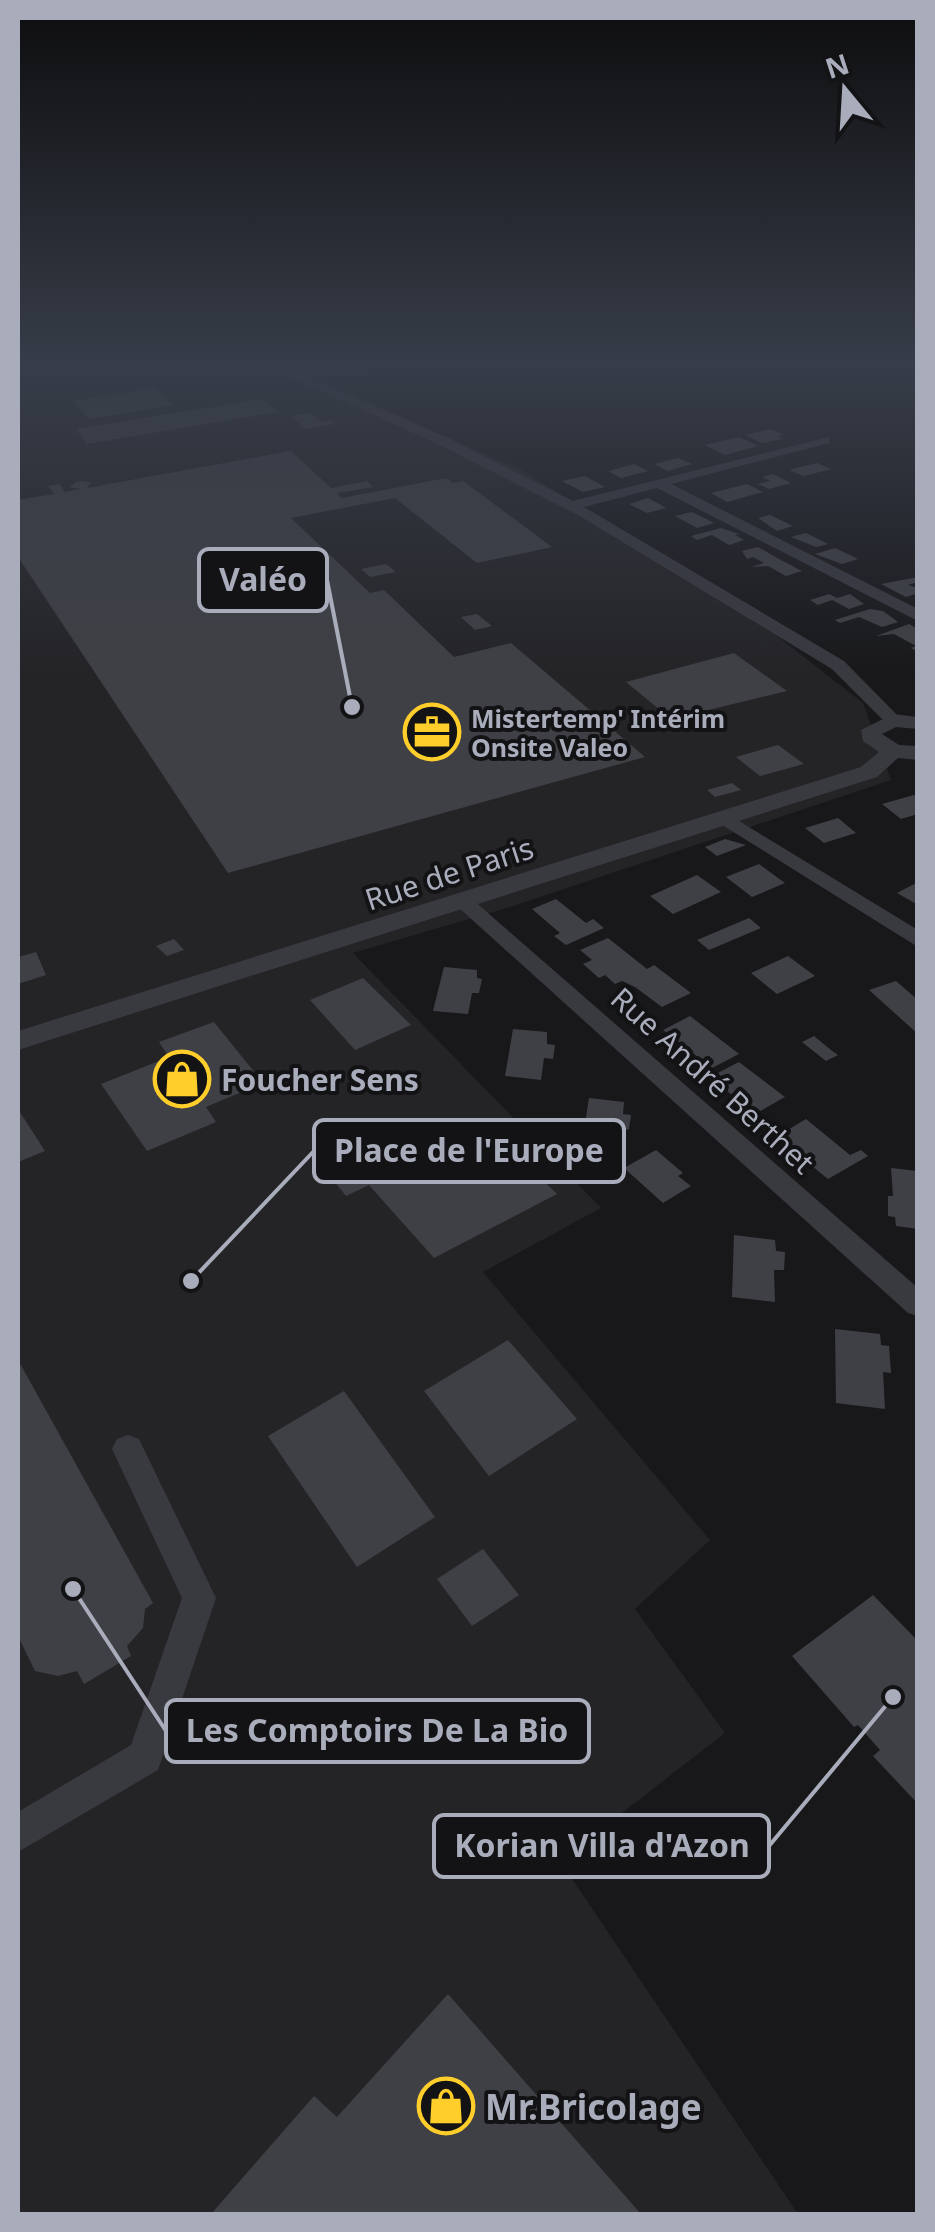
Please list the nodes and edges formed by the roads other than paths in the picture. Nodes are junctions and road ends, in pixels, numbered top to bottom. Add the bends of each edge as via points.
1 (498, 468) edge
2 (716, 468) edge
3 (659, 483) junction
4 (571, 506) junction
5 (918, 616) edge
6 (893, 720) junction
7 (918, 723) edge
8 (910, 755) edge
9 (726, 819) junction
10 (465, 903) junction
11 (918, 940) edge
12 (18, 1041) edge
13 (918, 1305) edge
14 (128, 1449) dead end
15 (18, 1833) edge

1 - 4 street
2 - 3 street
3 - 4 street
3 - 5 street
4 - 6 street via 838,665
6 - 7 street
6 - 8 street via 876,726 871,736
8 - 9 street, Rue de Paris
9 - 10 street, Rue de Paris
9 - 11 street
10 - 12 street, Rue de Paris
10 - 13 street, Rue André Berthet
14 - 15 street via 199,1598 146,1757

